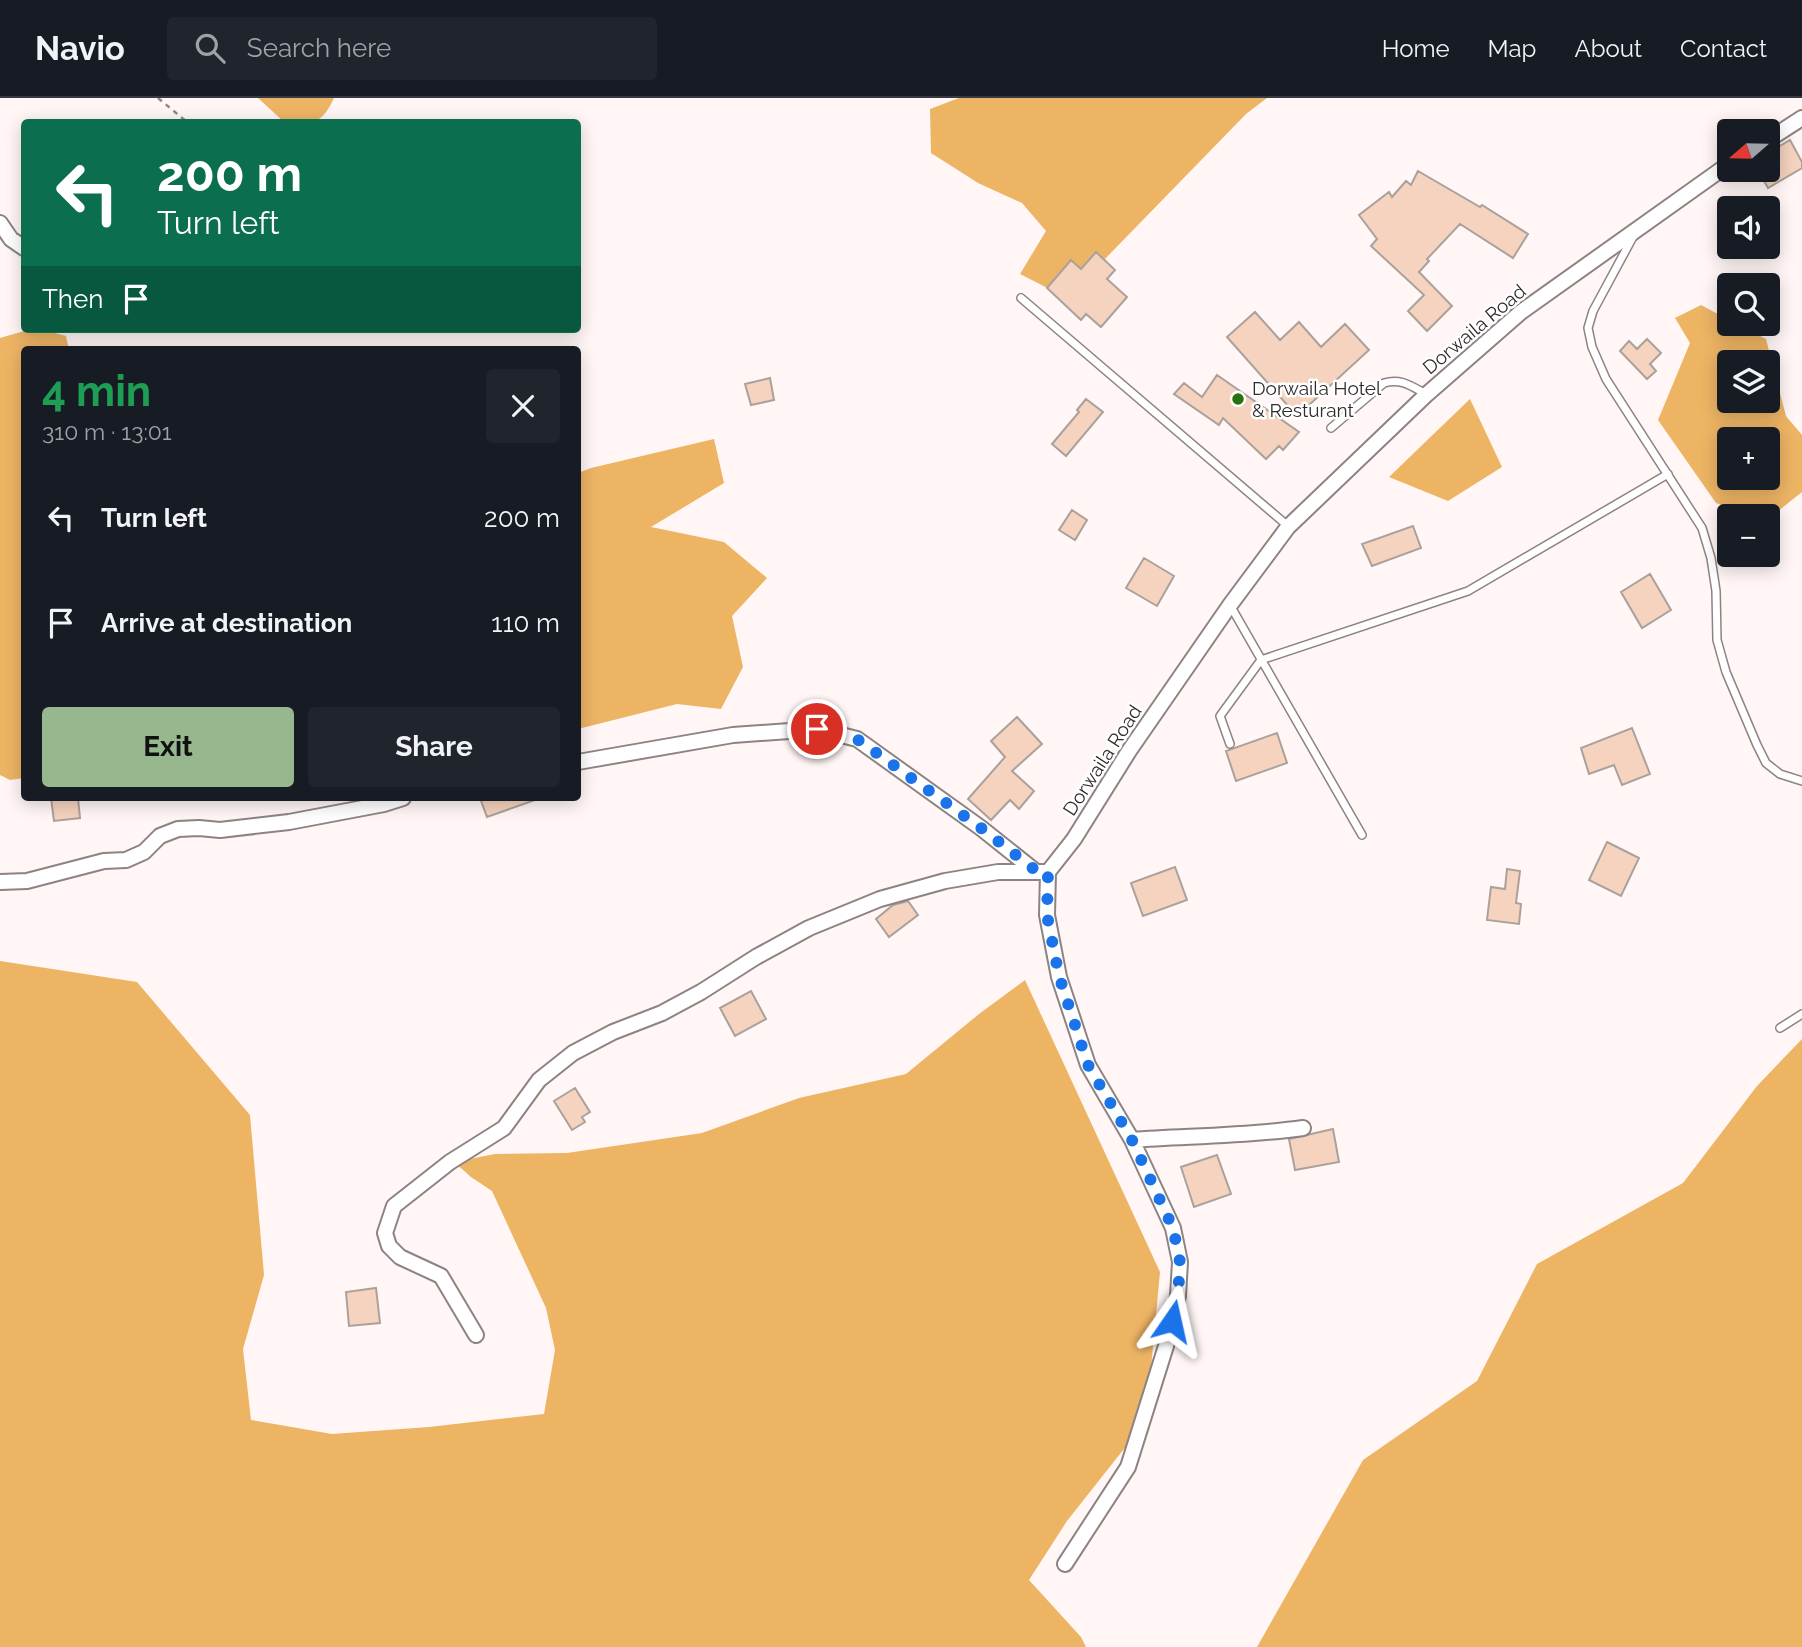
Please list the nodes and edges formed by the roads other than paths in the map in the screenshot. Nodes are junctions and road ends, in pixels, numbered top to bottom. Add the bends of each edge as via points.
1 (1802, 118) edge
2 (1780, 132) edge
3 (1717, 173) edge
4 (0, 223) edge
5 (1636, 232) junction
6 (21, 246) edge
7 (1021, 298) dead end
8 (1426, 395) junction
9 (1331, 428) dead end
10 (1668, 474) junction
11 (1289, 527) junction
12 (1230, 604) junction
13 (1261, 660) junction
14 (1230, 744) dead end
15 (581, 761) edge
16 (1802, 780) edge
17 (394, 801) edge
18 (1362, 835) dead end
19 (1042, 871) junction
20 (0, 882) edge
21 (1802, 1014) edge
22 (1780, 1028) dead end
23 (1303, 1128) dead end
24 (1132, 1140) junction
25 (476, 1335) dead end
26 (1065, 1564) dead end

1 - 2 street
3 - 5 street, Dorwaila Road
4 - 6 street
5 - 8 street, Dorwaila Road via 1521,312
5 - 10 lane via 1588,328 1606,379
7 - 11 lane
8 - 9 lane via 1404,382 1384,383
8 - 11 street, Dorwaila Road
10 - 13 lane via 1468,591
10 - 16 lane via 1702,528 1716,591 1717,640 1757,745 1766,763 1780,774
11 - 12 street, Dorwaila Road
12 - 13 lane
12 - 19 street, Dorwaila Road via 1074,839
13 - 14 lane via 1220,716
13 - 18 lane
15 - 19 street via 733,735 817,729 837,733 857,739
17 - 20 street via 289,822 220,830 178,829 125,860 27,881
19 - 24 street via 1059,976 1088,1065
19 - 25 street via 998,872 945,881 809,928 662,1013 573,1053 539,1080 504,1128 450,1162 394,1206 388,1219 388,1246 400,1257 441,1276
21 - 22 lane
23 - 24 street
24 - 26 street via 1173,1228 1180,1262 1178,1296 1128,1467

